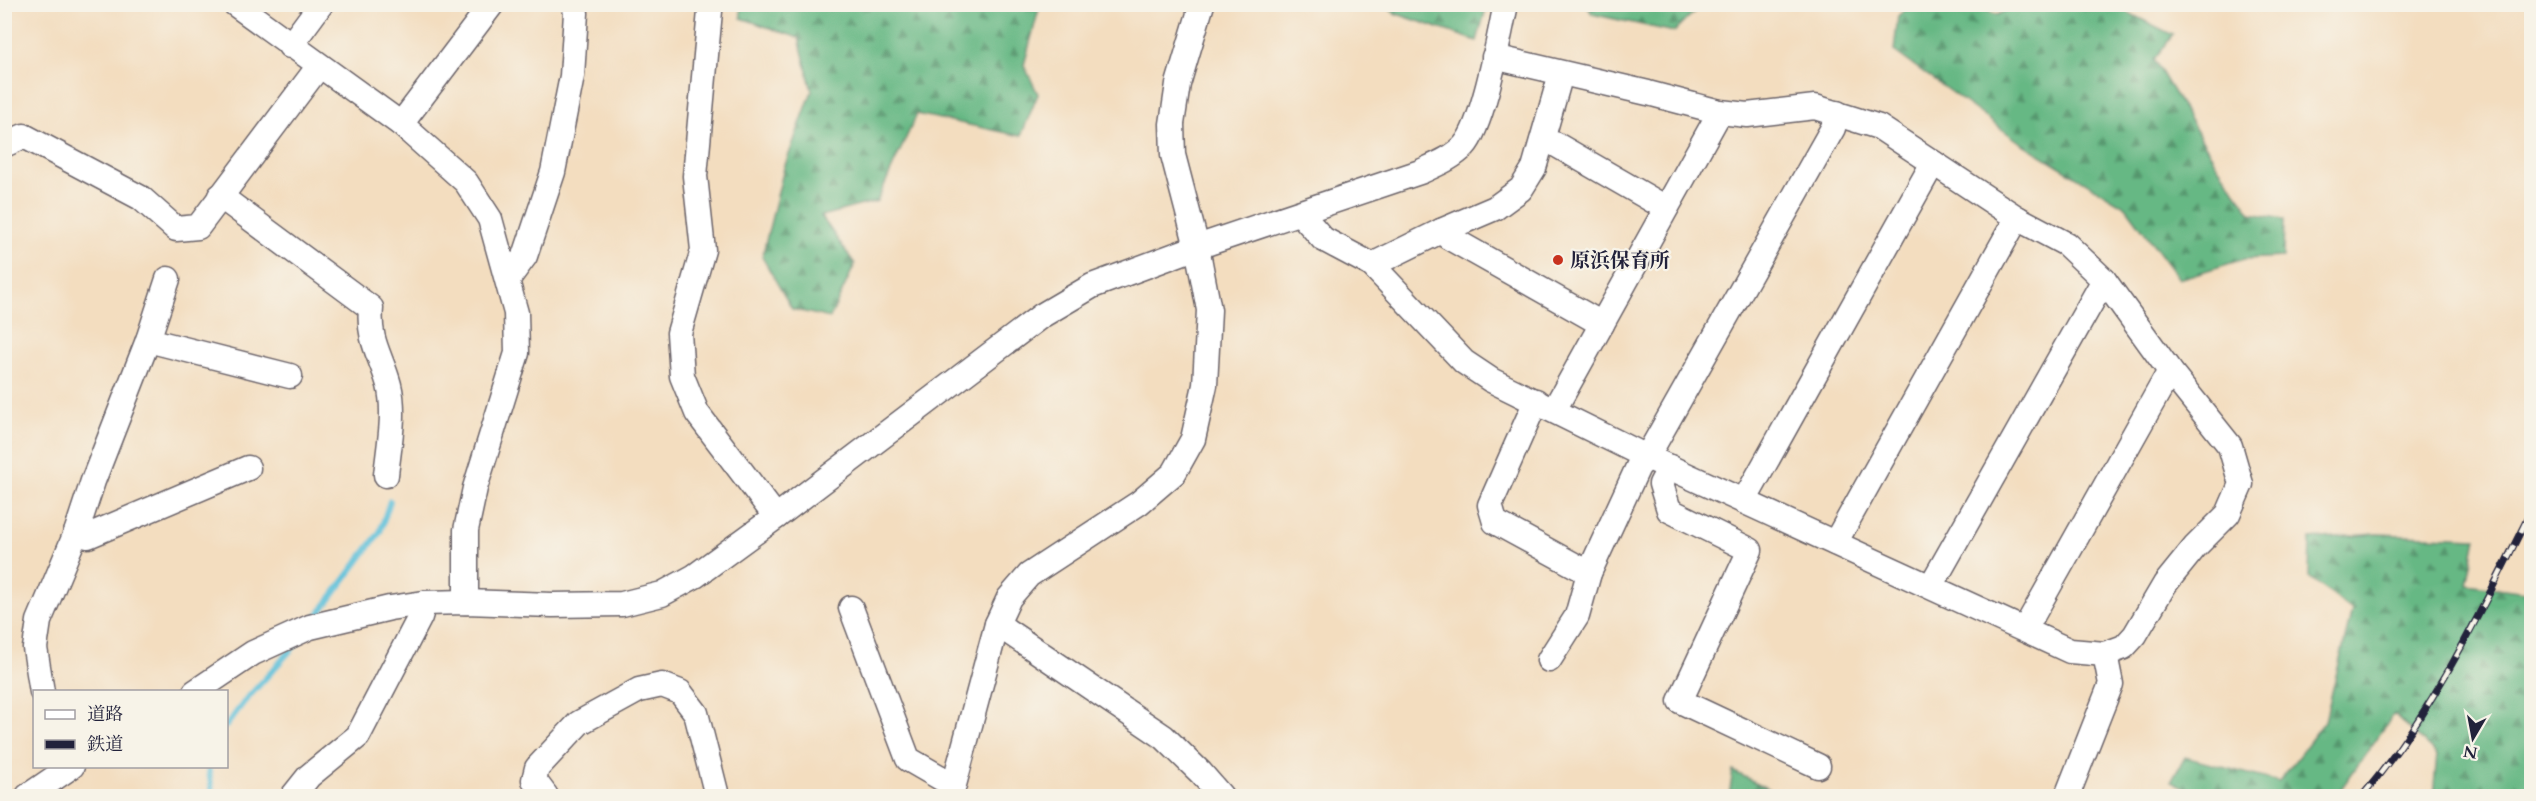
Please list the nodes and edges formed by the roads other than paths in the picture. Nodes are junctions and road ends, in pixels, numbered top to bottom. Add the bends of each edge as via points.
1 (235, 4) edge
2 (321, 4) edge
3 (492, 4) edge
4 (574, 4) edge
5 (1202, 4) edge
6 (1506, 4) edge
7 (710, 11) dead end
8 (290, 46) junction
9 (1494, 57) junction
10 (319, 66) junction
11 (1561, 74) junction
12 (1720, 112) junction
13 (1838, 113) junction
14 (401, 124) junction
15 (1542, 142) junction
16 (4, 146) edge
17 (1933, 163) junction
18 (220, 196) junction
19 (1666, 208) junction
20 (1300, 213) junction
21 (2017, 218) junction
22 (1441, 231) junction
23 (1197, 247) junction
24 (1372, 265) junction
25 (168, 279) dead end
26 (508, 279) junction
27 (2104, 280) junction
28 (1602, 324) junction
29 (148, 340) junction
30 (2170, 371) junction
31 (290, 376) dead end
32 (1545, 405) junction
33 (1647, 457) junction
34 (1670, 467) junction
35 (248, 468) dead end
36 (386, 475) dead end
37 (1744, 501) junction
38 (776, 517) junction
39 (76, 533) junction
40 (1835, 543) junction
41 (1589, 573) junction
42 (1931, 586) junction
43 (466, 602) junction
44 (424, 603) junction
45 (851, 608) dead end
46 (997, 624) junction
47 (2025, 629) junction
48 (2105, 654) junction
49 (1549, 660) dead end
50 (42, 690) edge
51 (198, 690) edge
52 (1818, 766) dead end
53 (63, 769) edge
54 (952, 791) edge
55 (28, 796) edge
56 (293, 796) edge
57 (546, 796) edge
58 (717, 796) edge
59 (1221, 796) edge
60 (2067, 796) edge

1 - 8 street
2 - 8 street
3 - 14 street
4 - 26 street via 572,76 553,172 525,256
5 - 23 street via 1178,84 1172,124 1173,155
6 - 9 street
7 - 38 street via 695,176 702,250 679,333 682,376 697,413
8 - 10 street
9 - 11 street
9 - 20 street via 1477,122 1464,145 1420,172
10 - 14 street
10 - 18 street
11 - 12 street
11 - 15 street
12 - 13 street via 1747,115 1815,107
12 - 19 street
13 - 17 street via 1879,127
13 - 33 street
14 - 26 street via 466,182 490,219
15 - 19 street via 1555,144
15 - 22 street via 1534,168 1521,189 1495,208
16 - 18 street via 24,136 141,198 177,229 198,227
17 - 21 street
17 - 37 street
18 - 36 street via 370,308 369,329 389,386 392,429
19 - 28 street
20 - 23 street
20 - 24 street via 1323,239
21 - 27 street via 2066,244
21 - 40 street
22 - 24 street
22 - 28 street
23 - 38 street via 1092,286 1041,316
23 - 46 street via 1209,310 1205,385 1193,439 1174,473 1139,503 1029,575 1009,598
24 - 32 street via 1464,362 1491,380
25 - 29 street
26 - 43 street via 516,313 517,353 465,530
27 - 30 street
27 - 42 street
28 - 32 street
29 - 31 street
29 - 39 street
30 - 47 street
30 - 48 street via 2230,446 2241,484 2228,514 2165,584 2135,635 2124,647
32 - 33 street
32 - 41 street via 1490,505 1496,522
33 - 34 street
33 - 41 street via 1638,467
34 - 37 street
34 - 52 street via 1661,484 1669,510 1750,550 1680,701
35 - 39 street via 88,536
37 - 40 street
38 - 43 street via 695,576 662,594 622,604
39 - 50 street via 39,621 34,648
40 - 42 street
41 - 49 street via 1577,616
42 - 47 street
43 - 44 street
44 - 51 street via 310,627 253,653
44 - 56 street via 358,736 309,776
45 - 54 street via 908,759
46 - 54 street
46 - 59 street via 1164,737
47 - 48 street via 2070,651
48 - 60 street via 2111,684
53 - 55 street
57 - 58 street via 534,780 537,768 579,723 639,690 662,685 680,692 696,713

